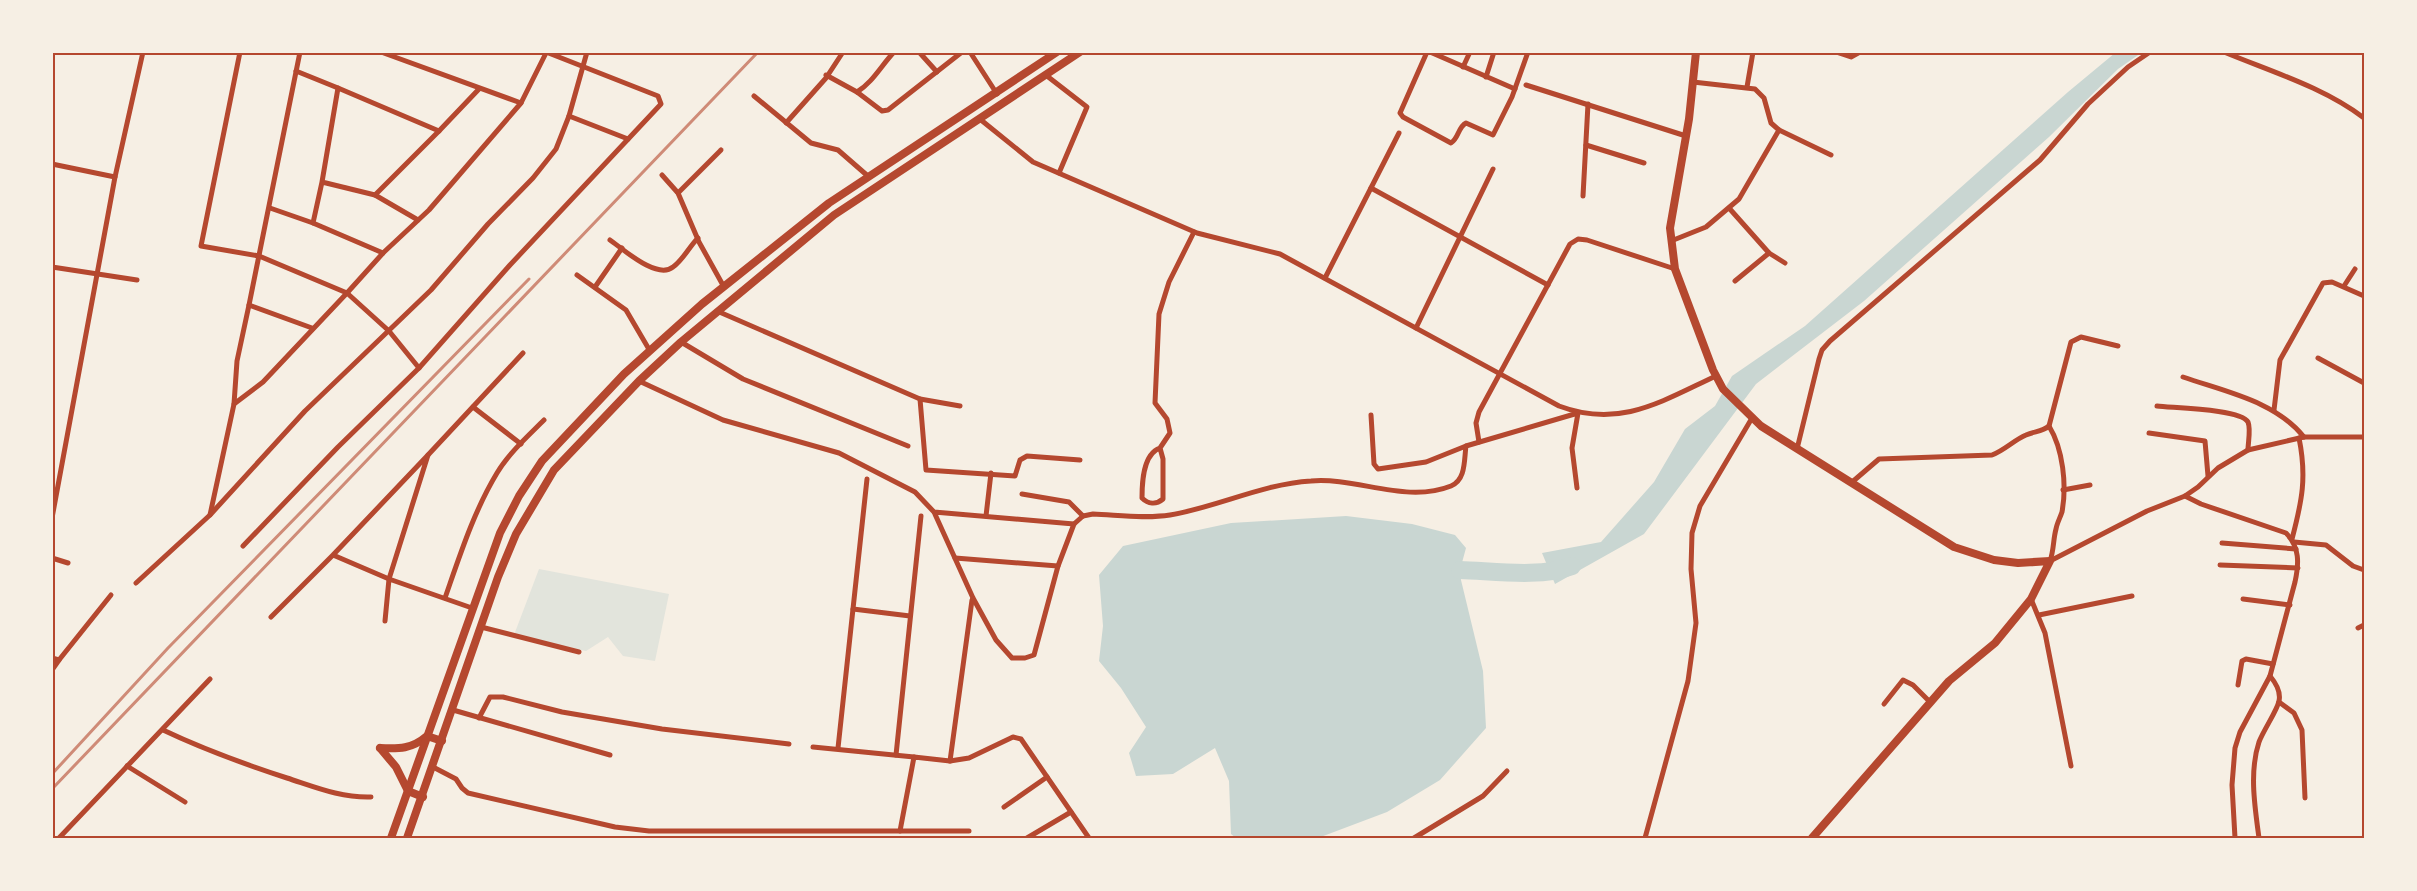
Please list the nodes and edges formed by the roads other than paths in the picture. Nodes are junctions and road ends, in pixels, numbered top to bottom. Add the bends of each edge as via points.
1 (143, 52) edge
2 (240, 52) edge
3 (300, 52) edge
4 (381, 52) edge
5 (587, 52) edge
6 (843, 52) edge
7 (894, 52) edge
8 (920, 52) edge
9 (962, 52) edge
10 (970, 52) edge
11 (1057, 52) edge
12 (1080, 52) edge
13 (1429, 52) edge
14 (1470, 52) edge
15 (1494, 52) edge
16 (1528, 52) edge
17 (1696, 52) edge
18 (1753, 52) edge
19 (1836, 52) edge
20 (1860, 52) edge
21 (2150, 52) edge
22 (2224, 52) edge
23 (546, 53) edge
24 (583, 66) junction
25 (1463, 67) junction
26 (296, 71) junction
27 (938, 72) junction
28 (826, 75) junction
29 (1047, 76) junction
30 (1486, 77) junction
31 (1693, 82) junction
32 (1526, 85) dead end
33 (1747, 87) junction
34 (338, 88) junction
35 (479, 89) junction
36 (1515, 89) junction
37 (857, 92) junction
38 (997, 94) junction
39 (754, 96) dead end
40 (521, 103) junction
41 (1588, 104) junction
42 (569, 116) junction
43 (2364, 118) edge
44 (981, 120) junction
45 (786, 123) junction
46 (1779, 130) junction
47 (439, 131) junction
48 (1399, 133) dead end
49 (1686, 136) junction
50 (628, 140) junction
51 (1586, 145) junction
52 (721, 150) dead end
53 (1831, 155) dead end
54 (1644, 163) dead end
55 (52, 164) edge
56 (1493, 169) dead end
57 (1059, 173) junction
58 (663, 175) dead end
59 (115, 177) junction
60 (869, 177) junction
61 (322, 182) junction
62 (1371, 188) junction
63 (678, 193) junction
64 (375, 195) junction
65 (1583, 196) dead end
66 (270, 208) junction
67 (1729, 208) junction
68 (418, 220) junction
69 (313, 223) junction
70 (1194, 232) junction
71 (1460, 237) junction
72 (698, 238) junction
73 (610, 240) dead end
74 (1671, 241) junction
75 (622, 248) junction
76 (383, 253) junction
77 (1768, 253) junction
78 (259, 256) junction
79 (1785, 263) dead end
80 (52, 267) edge
81 (1675, 269) junction
82 (2355, 269) dead end
83 (99, 275) junction
84 (577, 275) dead end
85 (1325, 278) junction
86 (137, 280) dead end
87 (1735, 280) dead end
88 (1548, 285) junction
89 (2344, 286) junction
90 (595, 287) junction
91 (723, 287) junction
92 (348, 293) junction
93 (2364, 296) edge
94 (249, 305) junction
95 (717, 311) junction
96 (312, 328) junction
97 (1416, 328) junction
98 (389, 331) junction
99 (681, 342) junction
100 (2118, 346) dead end
101 (650, 351) junction
102 (523, 353) dead end
103 (2318, 358) dead end
104 (419, 368) junction
105 (1500, 374) junction
106 (1716, 376) junction
107 (2183, 377) dead end
108 (639, 381) junction
109 (2364, 383) edge
110 (920, 399) junction
111 (234, 404) junction
112 (960, 405) dead end
113 (2157, 406) dead end
114 (473, 407) junction
115 (2274, 410) junction
116 (1578, 413) junction
117 (1371, 415) dead end
118 (1749, 415) junction
119 (544, 420) dead end
120 (2049, 426) junction
121 (2149, 433) dead end
122 (2364, 437) edge
123 (2302, 438) junction
124 (1479, 442) junction
125 (521, 444) junction
126 (908, 446) dead end
127 (1466, 446) junction
128 (1160, 448) junction
129 (1797, 449) junction
130 (2248, 450) junction
131 (428, 455) junction
132 (1080, 460) dead end
133 (991, 473) junction
134 (2208, 476) junction
135 (867, 479) dead end
136 (1851, 483) junction
137 (2090, 485) dead end
138 (1577, 488) dead end
139 (2063, 490) junction
140 (1022, 494) dead end
141 (2185, 496) junction
142 (934, 512) junction
143 (210, 515) junction
144 (921, 516) dead end
145 (986, 516) junction
146 (1083, 516) junction
147 (52, 518) edge
148 (1074, 524) junction
149 (2222, 543) dead end
150 (2294, 543) junction
151 (243, 546) dead end
152 (333, 555) junction
153 (52, 558) edge
154 (956, 558) junction
155 (2050, 561) junction
156 (68, 563) dead end
157 (2220, 565) dead end
158 (1058, 566) junction
159 (2298, 568) junction
160 (2364, 571) edge
161 (389, 579) junction
162 (136, 583) dead end
163 (111, 595) dead end
164 (2132, 596) dead end
165 (445, 598) junction
166 (973, 598) junction
167 (2031, 599) junction
168 (2242, 599) dead end
169 (2290, 605) junction
170 (472, 608) junction
171 (853, 609) junction
172 (2039, 615) junction
173 (910, 616) junction
174 (271, 617) dead end
175 (385, 621) dead end
176 (2364, 625) edge
177 (481, 627) junction
178 (2358, 628) dead end
179 (579, 652) dead end
180 (56, 659) edge
181 (2273, 663) junction
182 (52, 670) edge
183 (2272, 678) junction
184 (210, 679) dead end
185 (2238, 685) dead end
186 (1930, 702) junction
187 (2279, 702) junction
188 (1884, 704) dead end
189 (453, 710) junction
190 (479, 718) junction
191 (163, 730) junction
192 (427, 736) junction
193 (442, 741) junction
194 (789, 744) dead end
195 (813, 747) dead end
196 (838, 748) junction
197 (610, 755) dead end
198 (896, 755) junction
199 (914, 757) junction
200 (950, 761) junction
201 (418, 762) junction
202 (127, 766) junction
203 (2071, 766) dead end
204 (433, 767) junction
205 (1507, 771) dead end
206 (1047, 777) junction
207 (408, 791) junction
208 (371, 797) dead end
209 (423, 797) junction
210 (2305, 798) dead end
211 (185, 802) dead end
212 (1004, 807) dead end
213 (1071, 812) junction
214 (900, 831) junction
215 (969, 831) dead end
216 (59, 838) edge
217 (391, 838) edge
218 (407, 838) edge
219 (1028, 838) edge
220 (1089, 838) edge
221 (1414, 838) edge
222 (1645, 838) edge
223 (1812, 838) edge
224 (2235, 838) edge
225 (2259, 838) edge

1 - 59 street
2 - 78 street via 201,246
3 - 26 street
4 - 35 street
5 - 24 street
6 - 28 street
7 - 37 street via 867,86
8 - 27 street
9 - 27 street
10 - 38 street
11 - 38 main road
12 - 29 main road
13 - 25 street
13 - 36 street via 1400,113 1448,142 1455,140 1466,123 1493,135
14 - 25 street
15 - 30 street
16 - 36 street
17 - 31 main road
18 - 33 street
19 - 20 street via 1851,57
21 - 129 street via 2088,104 2040,160 1830,341 1819,359
22 - 43 street via 2326,94
23 - 24 street
23 - 40 street
24 - 42 street
24 - 50 street via 660,99 659,107
25 - 30 street
26 - 34 street
26 - 66 street
27 - 37 street via 888,110 882,111
28 - 37 street
28 - 45 street
29 - 44 main road
29 - 57 street via 1087,107
30 - 36 street
31 - 33 street
31 - 49 main road
32 - 41 street
33 - 46 street via 1761,93 1768,118
34 - 47 street
34 - 61 street
35 - 40 street
35 - 47 street
38 - 60 main road
39 - 45 street
40 - 68 street
41 - 49 street
41 - 51 street
42 - 50 street
42 - 98 street via 556,149 532,178
44 - 57 street via 1033,162
44 - 95 main road via 834,215
45 - 60 street via 815,146 838,150
46 - 53 street
46 - 67 street via 1744,194
47 - 64 street
48 - 62 street
49 - 74 main road
50 - 104 street
51 - 54 street
51 - 65 street
52 - 63 street
55 - 59 street
56 - 71 street
57 - 70 street
58 - 63 street
59 - 83 street
60 - 91 main road via 829,203
61 - 64 street
61 - 69 street
62 - 71 street
62 - 85 street
63 - 72 street
64 - 68 street
66 - 69 street
66 - 78 street
67 - 74 street via 1706,227
67 - 77 street
68 - 76 street
69 - 76 street
70 - 85 street via 1280,254
70 - 128 street via 1169,282 1158,321 1155,403 1170,425 1170,433
71 - 88 street
71 - 97 street
72 - 75 street via 673,268 664,270 642,264
72 - 91 street
73 - 75 street
74 - 81 main road
75 - 90 street
76 - 92 street
77 - 79 street
77 - 87 street
78 - 92 street
78 - 94 street
80 - 83 street
81 - 88 street via 1578,239 1570,244
81 - 106 main road
82 - 89 street
83 - 86 street
83 - 147 street
84 - 90 street
85 - 97 street
88 - 105 street
89 - 93 street
89 - 115 street via 2323,283 2280,360
90 - 101 street via 626,310
91 - 101 main road
92 - 96 street
92 - 98 street
94 - 96 street
94 - 111 street via 237,361
95 - 99 main road
95 - 110 street
96 - 111 street via 263,382
97 - 105 street
98 - 104 street
98 - 143 street via 305,411
99 - 108 main road
99 - 126 street via 743,379
100 - 120 street via 2081,337 2072,342
101 - 170 main road via 542,461 500,533
102 - 114 street
103 - 109 street
104 - 151 street
105 - 116 street
105 - 124 street via 1477,418
106 - 116 street via 1626,414
106 - 118 main road via 1723,389
107 - 115 street
108 - 142 street via 723,420 839,453 915,492
108 - 177 main road via 554,470 534,500 498,577
110 - 112 street
110 - 133 street via 926,470
111 - 143 street
113 - 130 street via 2223,412 2244,419 2248,425
114 - 125 street
114 - 131 street
115 - 123 street via 2288,419
116 - 124 street
116 - 138 street via 1572,448
117 - 127 street via 1374,464 1378,469 1426,462
118 - 129 main road
118 - 222 street via 1700,506 1692,533 1690,569 1696,623 1688,681
119 - 125 street
120 - 136 street via 1992,455 1879,459
120 - 139 street via 2058,441
121 - 134 street via 2205,441
122 - 123 street
123 - 130 street
123 - 150 street via 2302,501
124 - 127 street
125 - 165 street via 498,472 466,537
127 - 146 street via 1461,478 1436,490 1391,490 1313,480 1272,487 1167,516
128 - 128 street via 1164,494 1159,503 1151,503 1142,498 1142,490 1148,458
129 - 136 main road
130 - 134 street
131 - 152 street
131 - 161 street
132 - 133 street via 1026,456 1020,460 1014,476
133 - 145 street
134 - 141 street
135 - 171 street
136 - 155 main road via 1953,547 1994,560
137 - 139 street
139 - 155 street
140 - 146 street via 1069,502
141 - 150 street via 2270,526 2286,533
141 - 155 street via 2146,511
142 - 145 street
142 - 154 street
143 - 162 street
144 - 173 street
145 - 148 street
146 - 148 street
148 - 158 street
149 - 150 street
150 - 159 street
150 - 160 street via 2326,545
152 - 161 street
152 - 174 street
153 - 156 street
154 - 158 street
154 - 166 street
155 - 167 main road
157 - 159 street
158 - 166 street via 1034,655 1012,658 1004,651
159 - 169 street
161 - 165 street
161 - 175 street
163 - 180 street
164 - 172 street
165 - 170 street
166 - 200 street
167 - 172 street
167 - 186 main road via 1995,643
168 - 169 street
169 - 181 street
170 - 192 main road
171 - 173 street
171 - 196 street
172 - 203 street
173 - 198 street
176 - 178 street
177 - 179 street
177 - 189 main road
180 - 182 street
181 - 183 street
181 - 185 street via 2242,661
183 - 187 street
183 - 224 street via 2240,732 2235,748
184 - 191 street
186 - 188 street via 1903,680
186 - 223 main road
187 - 210 street via 2294,713 2302,730
187 - 225 street via 2266,725 2255,761
189 - 190 street
189 - 193 main road
190 - 194 street via 490,697 503,697 651,727
190 - 197 street
191 - 202 street
191 - 208 street via 233,761 323,790
192 - 193 main road
192 - 201 main road
192 - 207 main road via 414,746 380,748 396,767
193 - 204 main road
195 - 196 street
196 - 198 street
198 - 199 street
199 - 200 street
199 - 214 street
200 - 206 street via 969,758 1013,737 1021,740
201 - 204 main road
201 - 207 main road
202 - 211 street
202 - 216 street
204 - 209 main road
204 - 214 street via 456,779 468,793 615,827 649,831
205 - 221 street via 1483,796
206 - 212 street
206 - 213 street
207 - 209 main road
207 - 217 main road
209 - 218 main road
213 - 219 street
213 - 220 street
214 - 215 street

